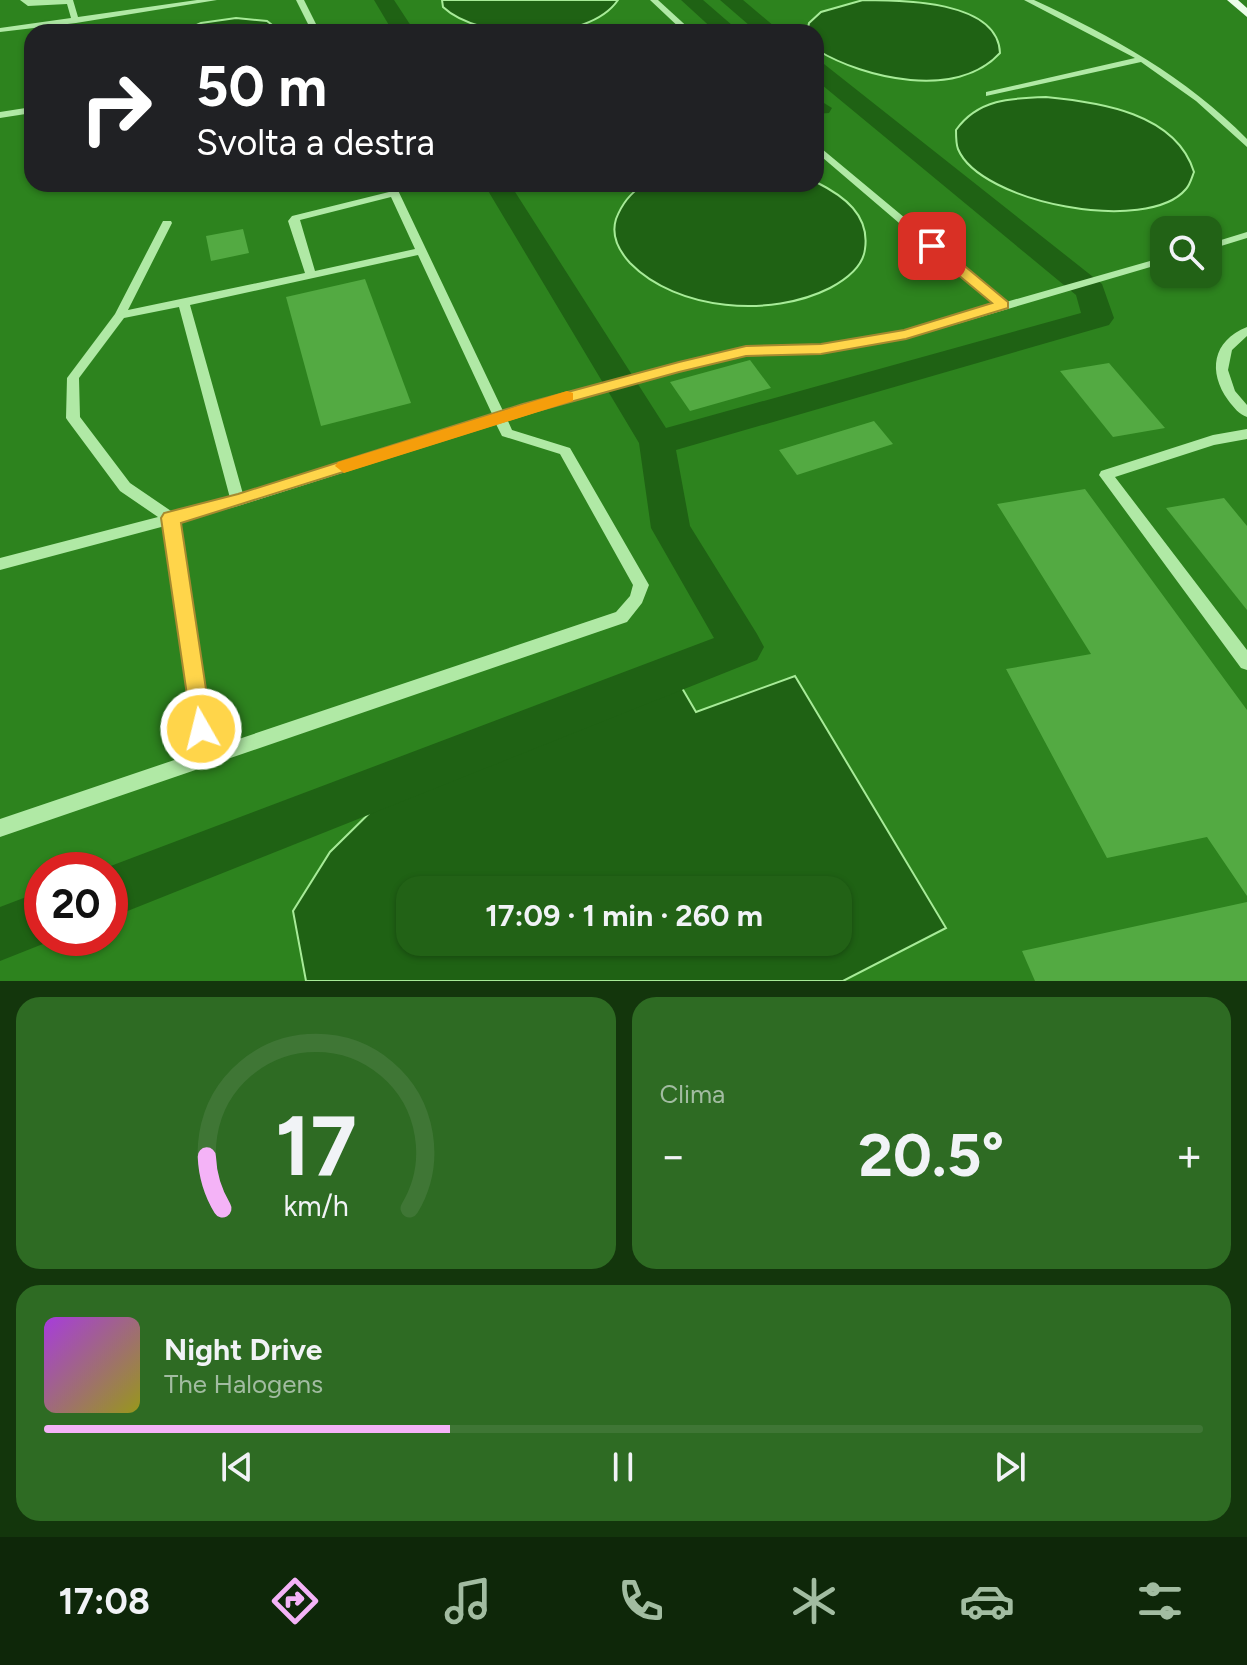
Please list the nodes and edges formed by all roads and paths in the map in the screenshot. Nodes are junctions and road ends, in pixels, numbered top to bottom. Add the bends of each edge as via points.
1 (24, 0) edge
2 (213, 0) edge
3 (300, 0) edge
4 (654, 0) edge
5 (1028, 0) edge
6 (1056, 0) edge
7 (1232, 0) edge
8 (1247, 14) edge
9 (76, 21) junction
10 (1079, 23) junction
11 (51, 24) edge
12 (312, 24) edge
13 (680, 24) edge
14 (24, 27) edge
15 (0, 30) edge
16 (1139, 60) junction
17 (989, 94) dead end
18 (24, 111) edge
19 (0, 115) edge
20 (1247, 144) edge
21 (824, 154) edge
22 (383, 192) edge
23 (394, 192) edge
24 (167, 223) dead end
25 (1247, 235) edge
26 (1222, 243) edge
27 (421, 251) junction
28 (1150, 264) edge
29 (311, 276) junction
30 (184, 303) junction
31 (1002, 305) junction
32 (120, 315) junction
33 (1247, 331) edge
34 (1247, 413) edge
35 (501, 416) junction
36 (1247, 434) edge
37 (238, 501) junction
38 (171, 518) junction
39 (0, 564) edge
40 (1247, 663) edge
41 (205, 759) junction
42 (0, 828) edge

1 - 9 street via 70,2
2 - 9 street
3 - 12 street
4 - 13 street
5 - 10 street
6 - 10 street
7 - 8 main road
9 - 11 street
10 - 16 street
14 - 15 street
16 - 17 street
16 - 20 street via 1177,83
18 - 19 street
21 - 31 street
22 - 29 street via 293,221
23 - 27 street
24 - 32 street
25 - 26 street
27 - 29 street
27 - 35 street
28 - 31 street
29 - 30 street
30 - 32 street
30 - 37 street
31 - 35 street via 906,335 821,349 746,351
32 - 38 street via 73,378 73,418 125,487
33 - 34 street via 1228,344 1220,363 1223,384
35 - 37 street
35 - 41 street via 510,436 565,451 641,585 637,599 621,617
36 - 40 street via 1106,475
37 - 38 street
38 - 39 street
38 - 41 street
41 - 42 street

